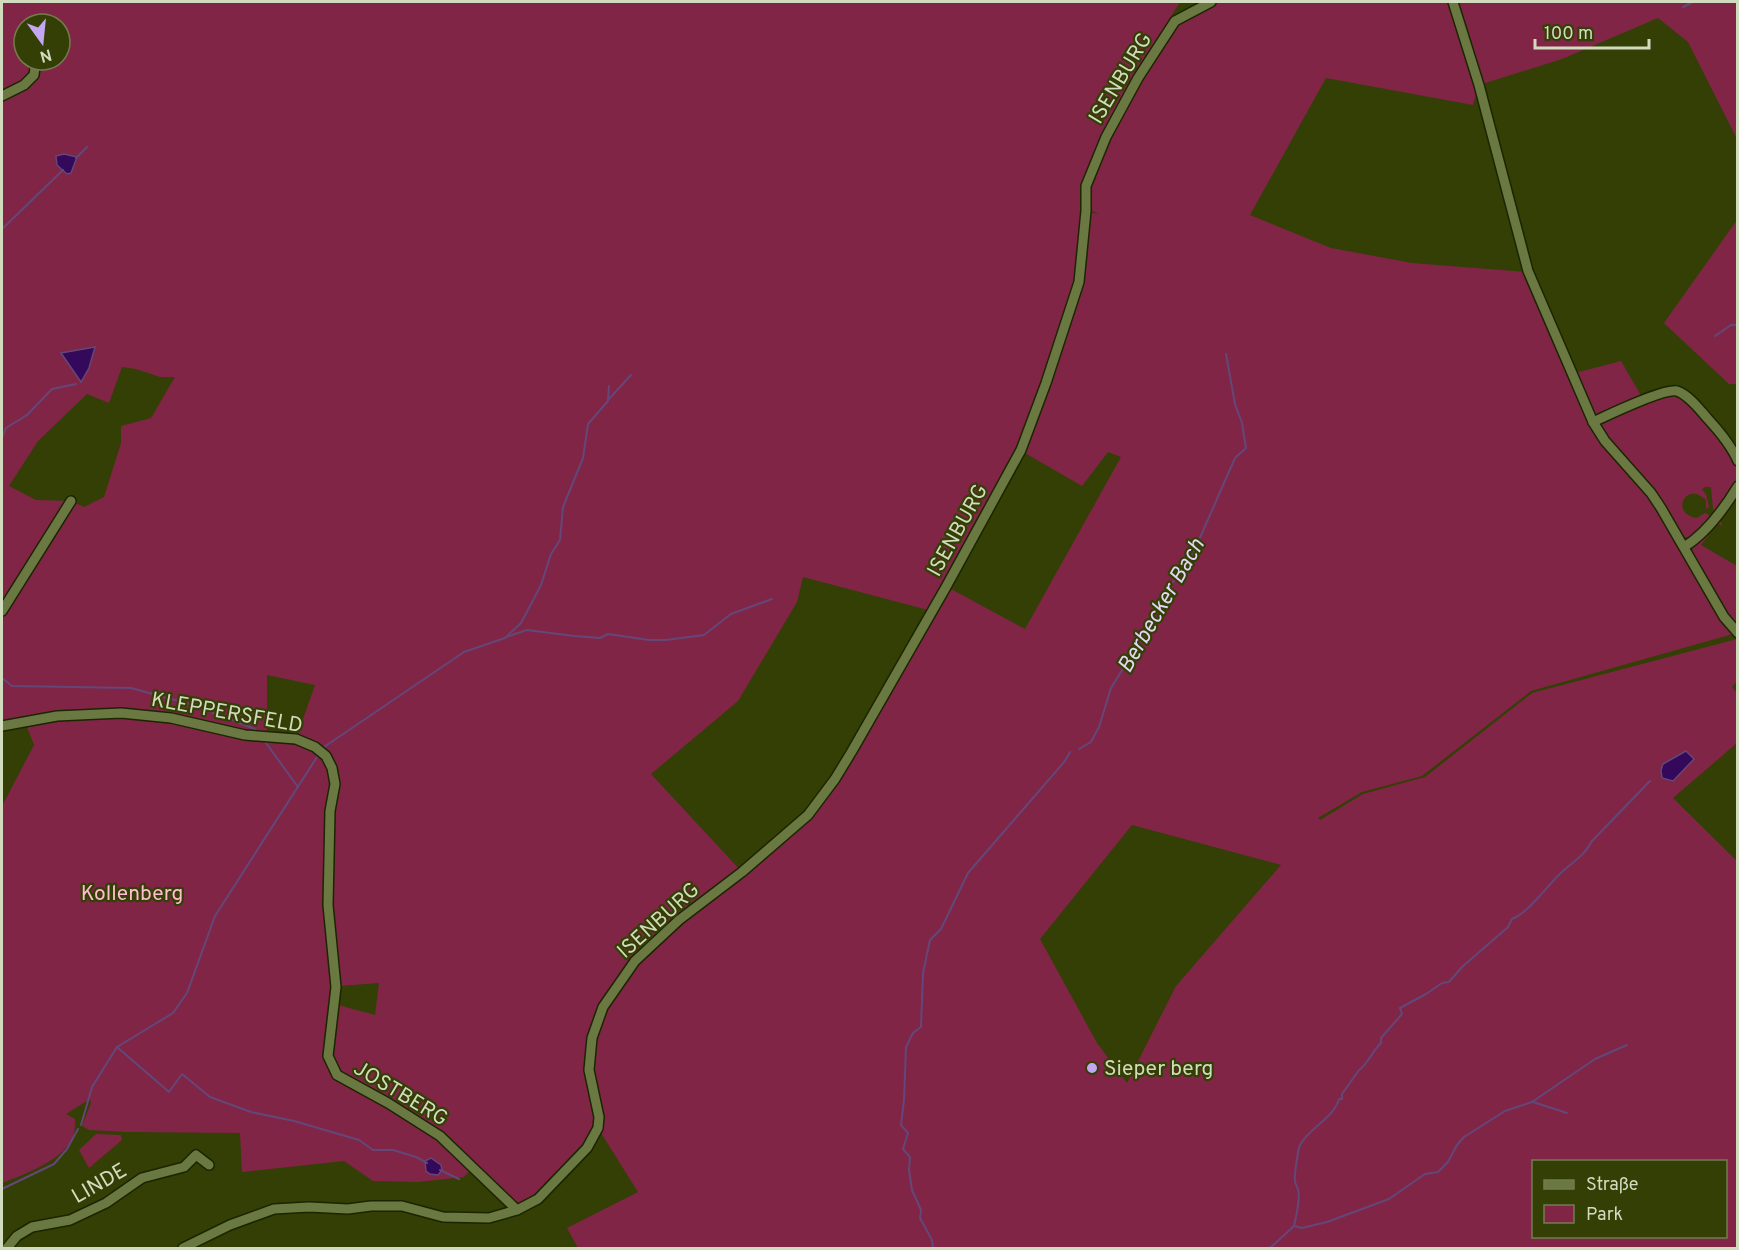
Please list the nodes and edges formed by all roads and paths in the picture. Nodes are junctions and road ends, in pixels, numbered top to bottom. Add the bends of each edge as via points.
1 (1211, 2) edge
2 (1453, 2) edge
3 (34, 72) edge
4 (2, 96) edge
5 (1593, 422) junction
6 (1737, 461) edge
7 (1737, 486) edge
8 (71, 501) dead end
9 (1684, 547) junction
10 (2, 611) edge
11 (1737, 633) edge
12 (2, 726) edge
13 (331, 943) joint
14 (209, 1165) dead end
15 (517, 1210) junction
16 (7, 1248) edge
17 (183, 1248) edge

1 - 15 street, ISENBURG via 1175,21 1106,136 1086,186 1079,282 1021,450 852,751 808,815 635,960 603,1007 592,1038 589,1070 598,1128 587,1148 538,1198
2 - 5 street via 1528,271
3 - 4 street via 24,85
5 - 6 street via 1676,391 1718,430
5 - 9 street via 1651,493
7 - 9 street via 1710,525
8 - 10 street
9 - 11 street
12 - 13 street, KLEPPERSFELD via 57,716 121,713 171,718 245,735 296,739 315,747 333,768 335,784 330,811
13 - 15 street, JOSTBERG via 336,987 328,1056 337,1075 440,1136
14 - 16 street, LINDE via 196,1155 184,1167 142,1178 106,1203 70,1220 32,1227
15 - 17 street via 489,1218 443,1217 402,1206 274,1209

